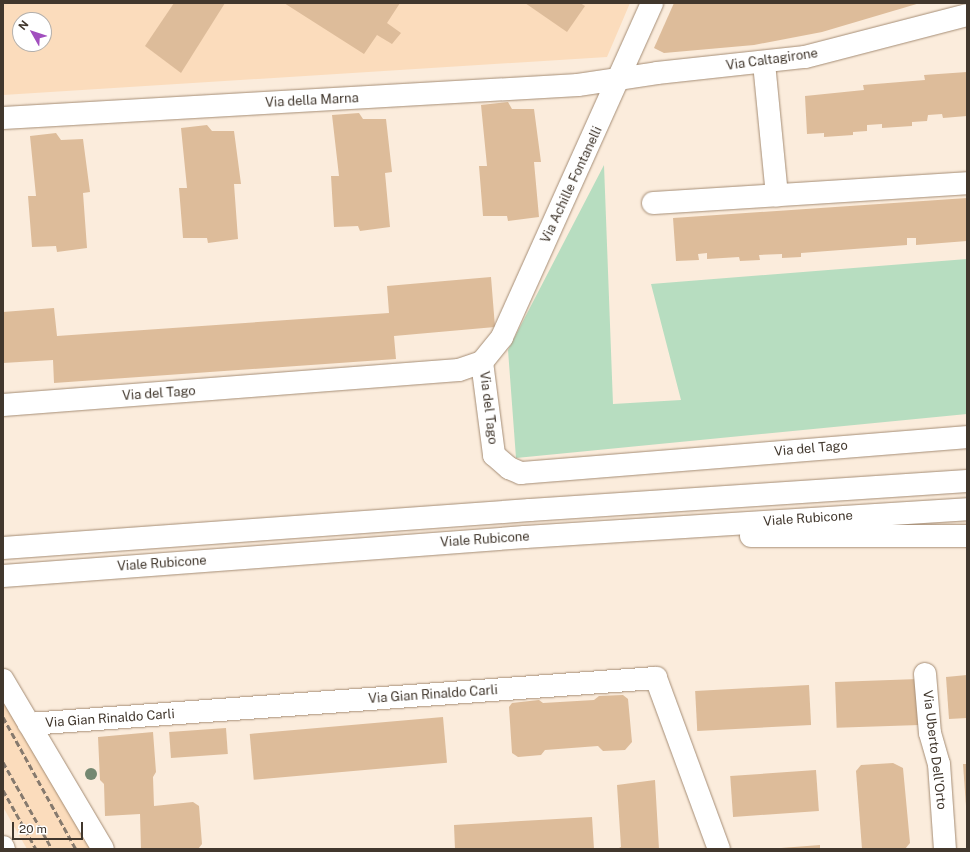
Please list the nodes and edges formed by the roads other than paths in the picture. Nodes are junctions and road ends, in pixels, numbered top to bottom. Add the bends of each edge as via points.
1 (652, 3) edge
2 (967, 15) edge
3 (764, 63) junction
4 (621, 78) junction
5 (3, 118) edge
6 (967, 183) edge
7 (777, 195) junction
8 (652, 204) dead end
9 (482, 362) junction
10 (3, 404) edge
11 (967, 437) edge
12 (967, 468) edge
13 (967, 482) edge
14 (889, 486) junction
15 (967, 509) edge
16 (967, 536) edge
17 (525, 537) junction
18 (3, 548) edge
19 (3, 576) edge
20 (925, 674) dead end
21 (3, 680) edge
22 (29, 724) junction
23 (103, 849) edge
24 (719, 849) edge
25 (945, 849) edge

1 - 4 main road, Via Achille Fontanelli
2 - 3 main road, Via Caltagirone via 805,57
3 - 4 main road, Via Caltagirone
3 - 7 main road
4 - 5 main road, Via della Marna via 578,85
4 - 9 main road, Via Achille Fontanelli via 502,337
6 - 7 main road
7 - 8 main road
9 - 10 main road, Via del Tago via 459,370
9 - 11 main road, Via del Tago via 494,456 509,468 521,473
12 - 14 main road
13 - 14 main road, Viale Rubicone
14 - 18 main road, Viale Rubicone
15 - 17 main road, Viale Rubicone
16 - 17 main road
17 - 19 main road, Viale Rubicone
20 - 25 main road, Via Uberto Dell'Orto via 930,733 939,764
21 - 22 main road
22 - 23 main road
22 - 24 main road, Via Gian Rinaldo Carli via 656,678

